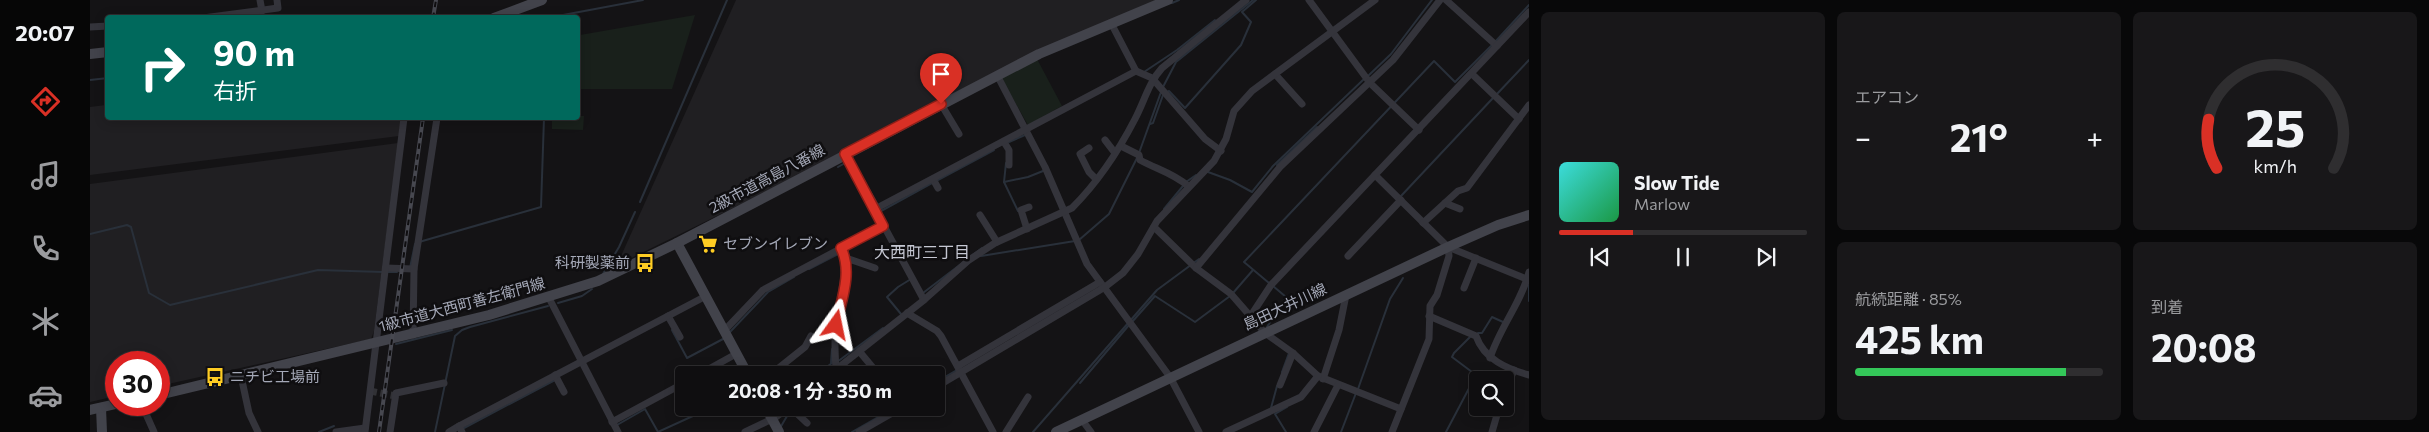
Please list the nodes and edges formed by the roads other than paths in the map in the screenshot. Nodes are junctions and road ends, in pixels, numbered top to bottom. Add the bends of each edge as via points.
1 (260, 0) edge
2 (277, 0) edge
3 (542, 0) edge
4 (1168, 0) edge
5 (1246, 0) edge
6 (1309, 0) edge
7 (1375, 0) edge
8 (1440, 0) edge
9 (1446, 0) edge
10 (262, 11) junction
11 (1529, 12) edge
12 (228, 15) edge
13 (502, 15) edge
14 (1111, 23) junction
15 (105, 26) edge
16 (90, 27) edge
17 (1332, 32) junction
18 (1497, 46) junction
19 (105, 52) edge
20 (90, 54) edge
21 (1136, 71) junction
22 (1275, 74) junction
23 (1472, 74) junction
24 (997, 75) junction
25 (1152, 78) junction
26 (1370, 83) junction
27 (941, 104) junction
28 (1302, 104) dead end
29 (1529, 105) edge
30 (1519, 119) junction
31 (404, 120) edge
32 (437, 120) edge
33 (1026, 130) junction
34 (1419, 130) junction
35 (959, 134) dead end
36 (1106, 140) dead end
37 (1004, 142) junction
38 (1121, 146) junction
39 (1089, 148) dead end
40 (1221, 151) junction
41 (1115, 153) junction
42 (845, 154) junction
43 (1009, 165) dead end
44 (1375, 174) junction
45 (933, 179) junction
46 (1096, 179) junction
47 (1188, 186) junction
48 (938, 188) dead end
49 (1401, 200) junction
50 (1445, 203) junction
51 (1028, 207) dead end
52 (875, 209) junction
53 (1460, 209) dead end
54 (1064, 214) junction
55 (980, 215) dead end
56 (1529, 215) edge
57 (1423, 223) junction
58 (883, 226) junction
59 (1154, 227) junction
60 (1027, 229) junction
61 (997, 242) junction
62 (677, 243) junction
63 (1448, 247) junction
64 (841, 248) junction
65 (1348, 256) dead end
66 (846, 258) junction
67 (1476, 258) junction
68 (386, 268) junction
69 (875, 268) dead end
70 (1196, 268) junction
71 (414, 269) junction
72 (1528, 277) edge
73 (1103, 285) junction
74 (1464, 288) dead end
75 (1346, 295) junction
76 (706, 296) junction
77 (549, 298) junction
78 (924, 300) junction
79 (907, 313) junction
80 (668, 316) junction
81 (1429, 316) junction
82 (1250, 317) junction
83 (724, 331) junction
84 (1265, 332) junction
85 (412, 335) junction
86 (811, 336) dead end
87 (680, 337) dead end
88 (377, 343) junction
89 (859, 351) junction
90 (1293, 353) junction
91 (736, 354) junction
92 (1490, 358) junction
93 (581, 362) junction
94 (714, 366) edge
95 (743, 366) edge
96 (781, 366) edge
97 (836, 366) edge
98 (840, 366) edge
99 (872, 366) edge
100 (960, 369) junction
101 (1514, 370) joint
102 (1529, 375) edge
103 (241, 376) junction
104 (555, 376) junction
105 (1170, 377) junction
106 (1320, 377) junction
107 (945, 380) edge
108 (444, 383) dead end
109 (1280, 385) dead end
110 (1338, 385) junction
111 (675, 388) edge
112 (170, 392) edge
113 (564, 392) dead end
114 (1028, 396) dead end
115 (105, 407) edge
116 (101, 408) junction
117 (1401, 408) junction
118 (90, 410) edge
119 (147, 416) edge
120 (776, 416) edge
121 (799, 416) edge
122 (889, 416) edge
123 (1497, 416) edge
124 (772, 418) junction
125 (1082, 420) junction
126 (612, 422) junction
127 (807, 423) dead end
128 (461, 429) edge
129 (365, 430) edge
130 (868, 430) edge
131 (616, 431) edge
132 (777, 431) edge
133 (102, 432) edge
134 (154, 432) edge
135 (258, 432) edge
136 (336, 432) edge
137 (390, 432) edge
138 (449, 432) edge
139 (745, 432) edge
140 (859, 432) edge
141 (993, 432) edge
142 (1006, 432) edge
143 (1056, 432) edge
144 (1091, 432) edge
145 (1198, 432) edge
146 (1226, 432) edge
147 (1314, 432) edge
148 (1392, 432) edge
149 (1492, 432) edge

1 - 10 street
2 - 10 street via 278,8
3 - 13 street
4 - 14 street, 2級市道高島八番線
5 - 25 street
6 - 17 street
7 - 17 street
8 - 26 street via 1394,60
9 - 18 street
10 - 12 street
11 - 18 street
14 - 21 street
14 - 24 street, 2級市道高島八番線
15 - 16 street
17 - 22 street
17 - 26 street
18 - 23 street
19 - 20 street
21 - 25 street
21 - 33 street
22 - 28 street
22 - 40 street via 1252,91 1234,111
23 - 30 street
23 - 34 street
24 - 27 street, 2級市道高島八番線
24 - 33 street
25 - 38 street
25 - 40 street via 1205,139
26 - 34 street
26 - 70 street via 1280,167
27 - 35 street
27 - 42 street, 2級市道高島八番線
29 - 30 street
30 - 50 street via 1466,188
31 - 68 street
32 - 71 street
33 - 37 street
33 - 54 street
34 - 44 street
36 - 41 street
37 - 43 street via 1009,150
37 - 45 street
38 - 41 street
38 - 47 street via 1139,155 1140,160 1147,164 1175,175
39 - 46 street via 1080,154
40 - 47 street
41 - 46 street
42 - 52 street
42 - 62 street, 2級市道高島八番線
44 - 49 street
44 - 82 street via 1272,285
45 - 48 street
45 - 52 street
46 - 54 street
47 - 59 street
49 - 57 street
49 - 65 street
50 - 53 street
50 - 57 street
51 - 60 street via 1021,210
52 - 58 street
54 - 60 street
54 - 73 street via 1087,264
55 - 61 street
56 - 63 street, 島田大井川線
57 - 63 street
58 - 64 street
58 - 78 street
59 - 70 street
59 - 73 street via 1123,273
60 - 61 street
61 - 78 street via 969,260
62 - 76 street
62 - 77 street, 1級市道大西町善左衛門線 via 617,274
63 - 67 street
63 - 75 street, 島田大井川線
63 - 81 street via 1450,256
64 - 66 street
64 - 83 street via 763,290
66 - 69 street
66 - 97 street via 847,273 836,325
67 - 72 street
67 - 74 street
68 - 71 street
68 - 88 street
70 - 82 street via 1231,294
71 - 85 street
72 - 92 street
73 - 100 street
73 - 105 street
75 - 84 street, 島田大井川線
75 - 106 street via 1339,330
76 - 80 street
76 - 83 street
77 - 85 street, 1級市道大西町善左衛門線
77 - 93 street
78 - 79 street
79 - 89 street
79 - 100 street via 937,331
80 - 87 street
80 - 93 street
81 - 92 street via 1476,336 1480,347
81 - 117 street via 1429,339
82 - 84 street
83 - 91 street
84 - 90 street
84 - 105 street, 島田大井川線
85 - 88 street, 1級市道大西町善左衛門線
86 - 96 street via 805,347
88 - 103 street, 1級市道大西町善左衛門線
88 - 129 street
89 - 98 street
89 - 99 street
90 - 106 street
90 - 109 street
91 - 94 street
91 - 95 street
92 - 101 street
93 - 104 street
93 - 126 street
100 - 107 street
100 - 141 street
101 - 102 street
103 - 112 street, 1級市道大西町善左衛門線
103 - 135 street via 249,413
104 - 113 street
104 - 128 street
105 - 125 street, 島田大井川線
105 - 145 street
106 - 110 street
106 - 146 street via 1301,397
108 - 137 street via 396,393
110 - 117 street
110 - 147 street
111 - 126 street
114 - 142 street
115 - 116 street
116 - 118 street
116 - 133 street
117 - 148 street
119 - 134 street
120 - 124 street
121 - 127 street
122 - 130 street
123 - 149 street
124 - 132 street
124 - 139 street
125 - 143 street, 島田大井川線
125 - 144 street
126 - 131 street
128 - 138 street
129 - 136 street
130 - 140 street

